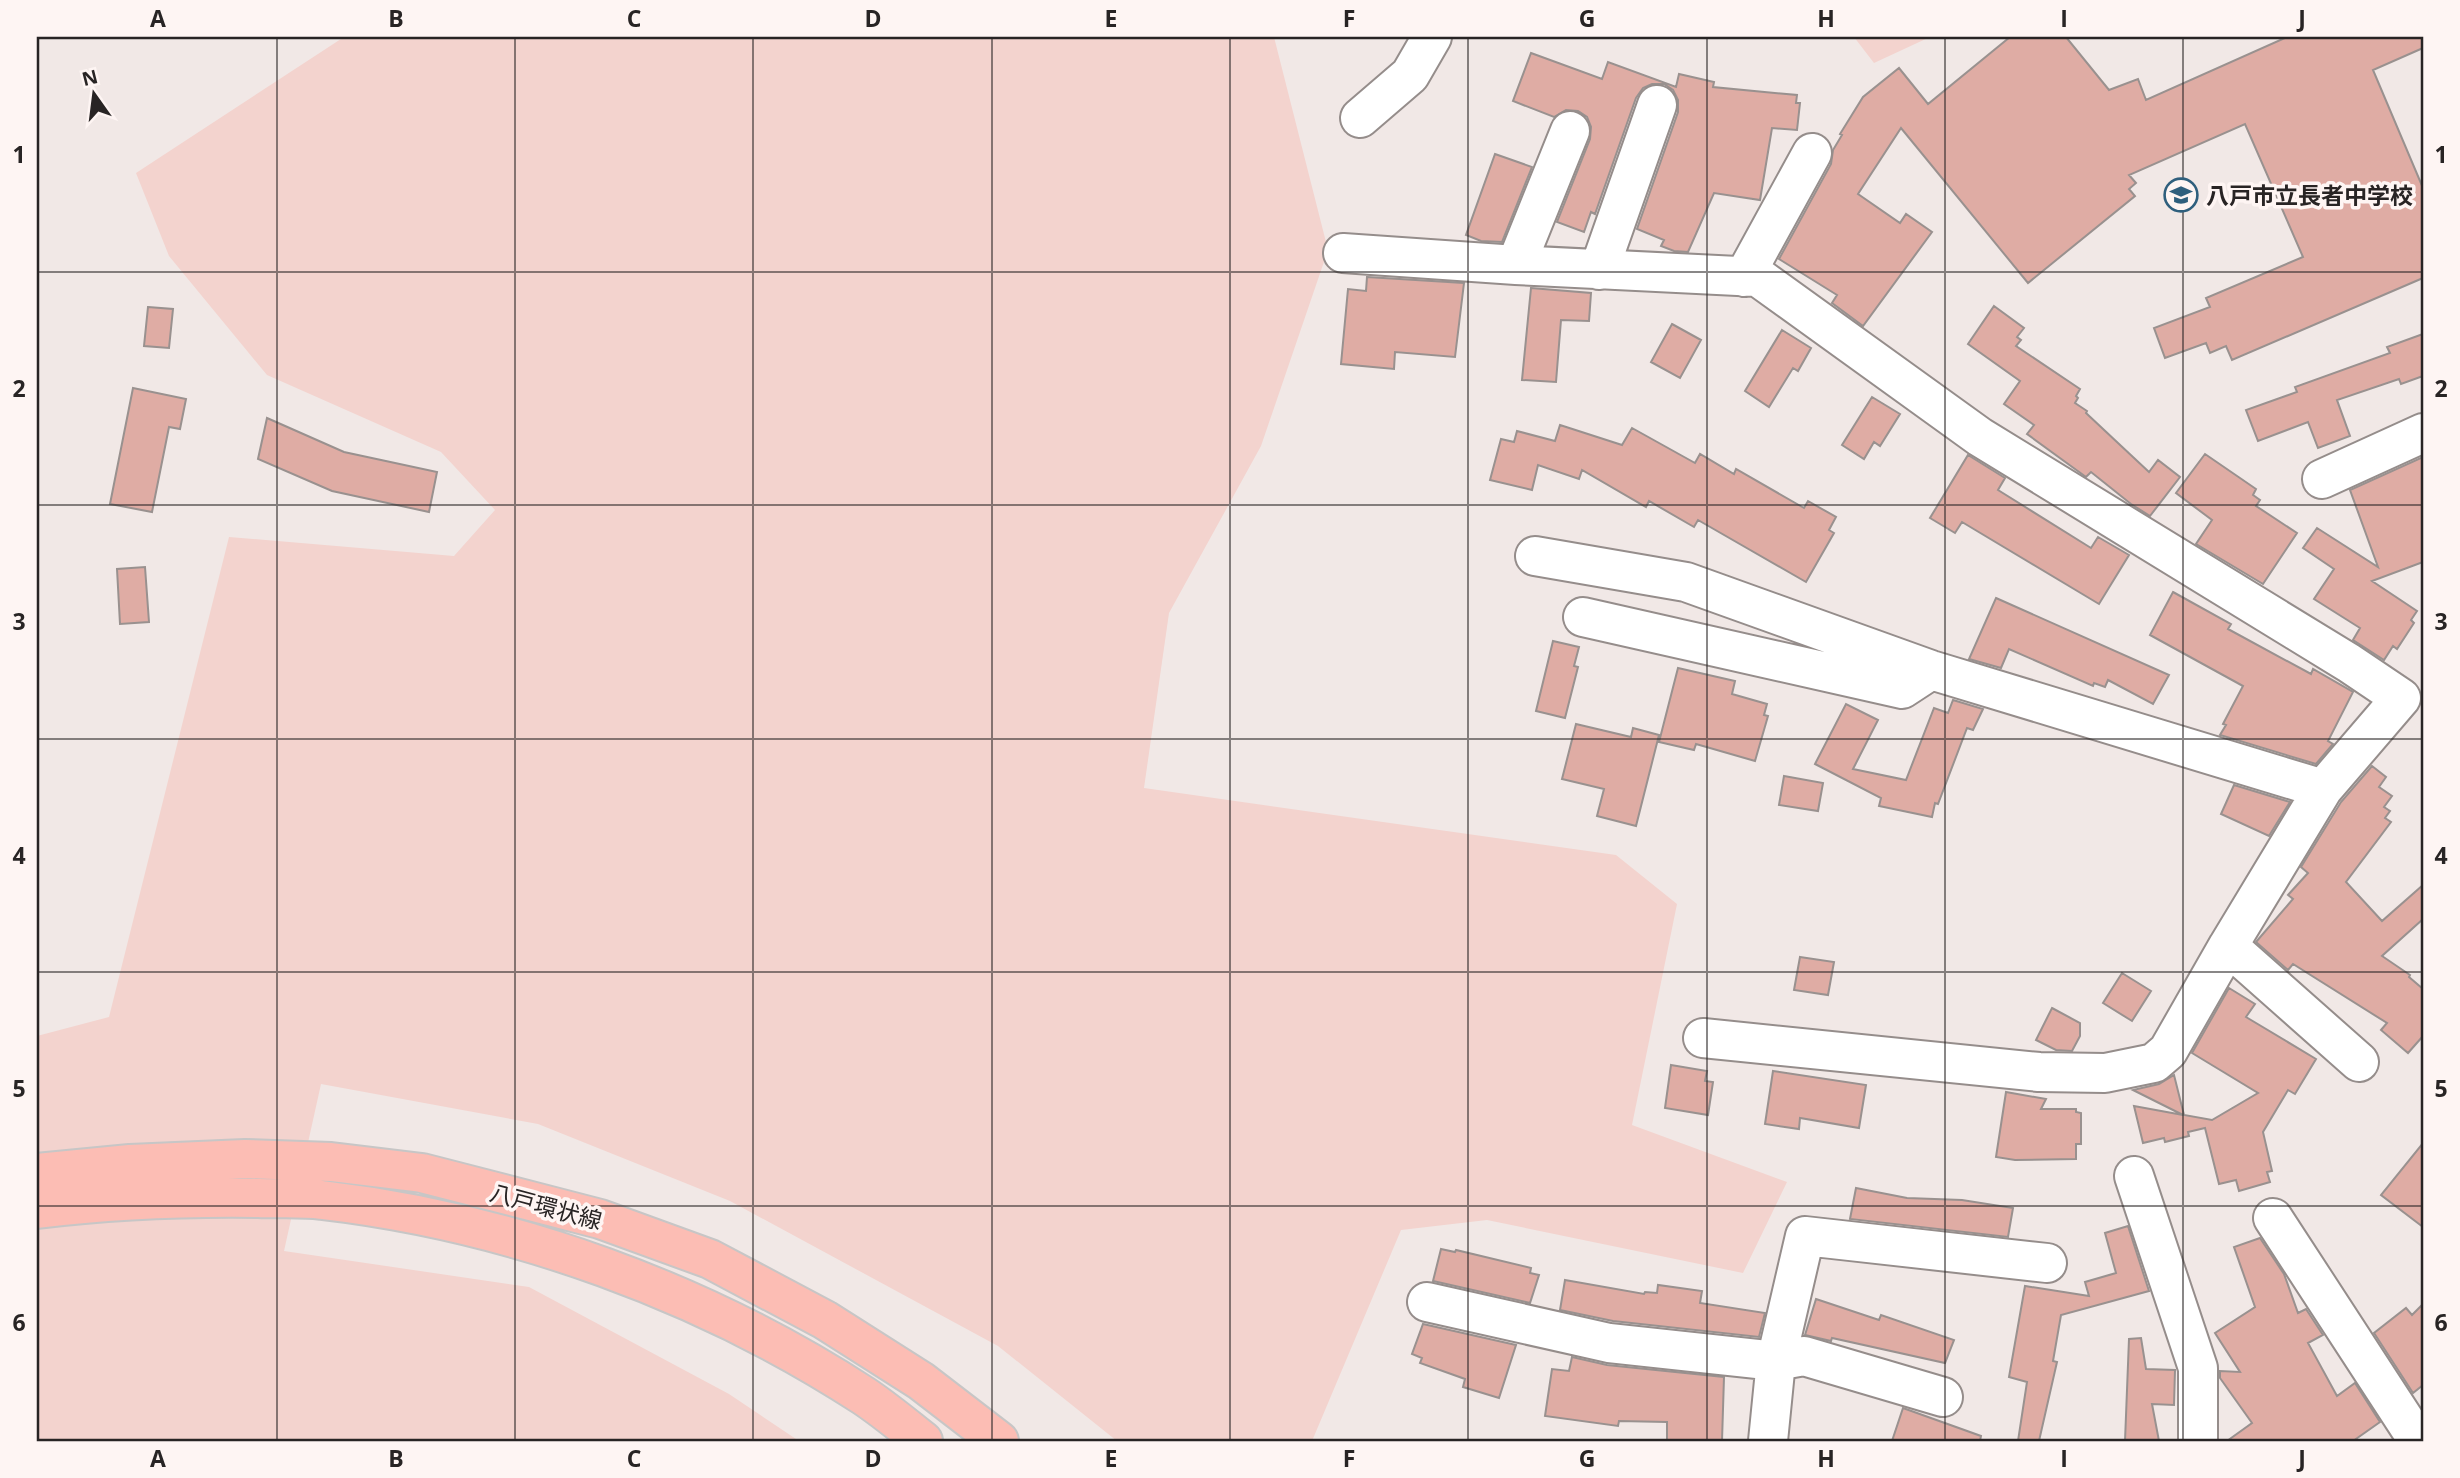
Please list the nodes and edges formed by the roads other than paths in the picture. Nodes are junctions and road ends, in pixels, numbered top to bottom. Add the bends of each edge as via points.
1 (1432, 37) edge
2 (1657, 105) dead end
3 (1360, 118) dead end
4 (1570, 131) dead end
5 (1812, 153) dead end
6 (1343, 253) dead end
7 (1516, 265) junction
8 (1599, 270) junction
9 (1744, 276) junction
10 (2423, 433) edge
11 (2322, 479) dead end
12 (1535, 556) dead end
13 (1583, 617) dead end
14 (1931, 670) junction
15 (2412, 689) edge
16 (2323, 789) junction
17 (2228, 946) junction
18 (1703, 1038) dead end
19 (2360, 1062) dead end
20 (37, 1173) edge
21 (2134, 1176) dead end
22 (37, 1209) edge
23 (2273, 1218) dead end
24 (2047, 1263) dead end
25 (1427, 1302) dead end
26 (1776, 1362) junction
27 (1943, 1397) dead end
28 (2417, 1435) edge
29 (923, 1441) edge
30 (999, 1441) edge
31 (1768, 1441) edge
32 (2197, 1441) edge

1 - 3 street via 1410,75
2 - 8 street
4 - 7 street
5 - 9 street
6 - 7 street
7 - 8 street
8 - 9 street
9 - 15 street via 1758,277 1980,437 2349,663
10 - 11 street
12 - 14 street via 1686,582
13 - 14 street via 1902,689
14 - 16 street
15 - 16 street
16 - 17 street
17 - 18 street via 2168,1051 2154,1063 2105,1073 2039,1072
17 - 19 street
20 - 30 main road, 八戸環状線 via 245,1159 331,1162 422,1172 600,1219 710,1259 825,1320 921,1381
21 - 32 street via 2199,1368
22 - 29 main road, 八戸環状線 via 229,1198 320,1199 414,1214 537,1245 623,1275 747,1328 865,1397
23 - 28 street
24 - 26 street via 1805,1236
25 - 26 street via 1609,1343
26 - 27 street via 1804,1356
26 - 31 street

